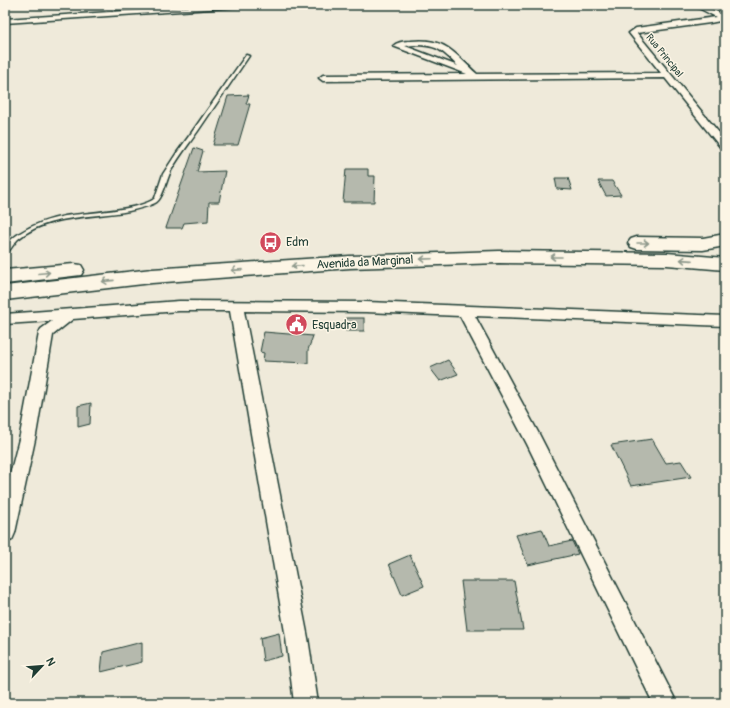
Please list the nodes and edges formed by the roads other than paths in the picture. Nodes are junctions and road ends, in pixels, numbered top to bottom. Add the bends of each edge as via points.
1 (240, 5) edge
2 (696, 5) edge
3 (724, 17) edge
4 (5, 21) edge
5 (247, 56) dead end
6 (467, 70) junction
7 (667, 75) junction
8 (474, 76) junction
9 (323, 78) dead end
10 (725, 146) edge
11 (725, 240) edge
12 (5, 252) edge
13 (725, 264) edge
14 (5, 277) edge
15 (5, 293) edge
16 (236, 307) junction
17 (465, 311) junction
18 (71, 313) junction
19 (29, 316) junction
20 (5, 319) edge
21 (725, 321) edge
22 (46, 333) junction
23 (5, 533) edge
24 (306, 703) edge
25 (664, 703) edge

1 - 4 street
2 - 3 street
3 - 7 street, Rua Principal via 710,22 633,32
5 - 12 lane via 178,154 154,202 38,225 15,238
6 - 6 street via 438,45 427,43 397,46
6 - 8 street
7 - 8 street
7 - 10 street, Rua Principal
8 - 9 street
14 -> 11 main road, Avenida da Marginal via 250,254 380,247 451,244 702,244
13 -> 15 main road, Avenida da Marginal via 667,259 499,257 350,262 152,276
16 - 17 street via 366,307
16 - 18 street via 179,306
16 - 24 street via 297,638
17 - 21 street
17 - 25 street via 533,439
18 - 19 street
18 - 22 street
19 - 20 street
19 - 22 street
22 - 23 street via 28,435

